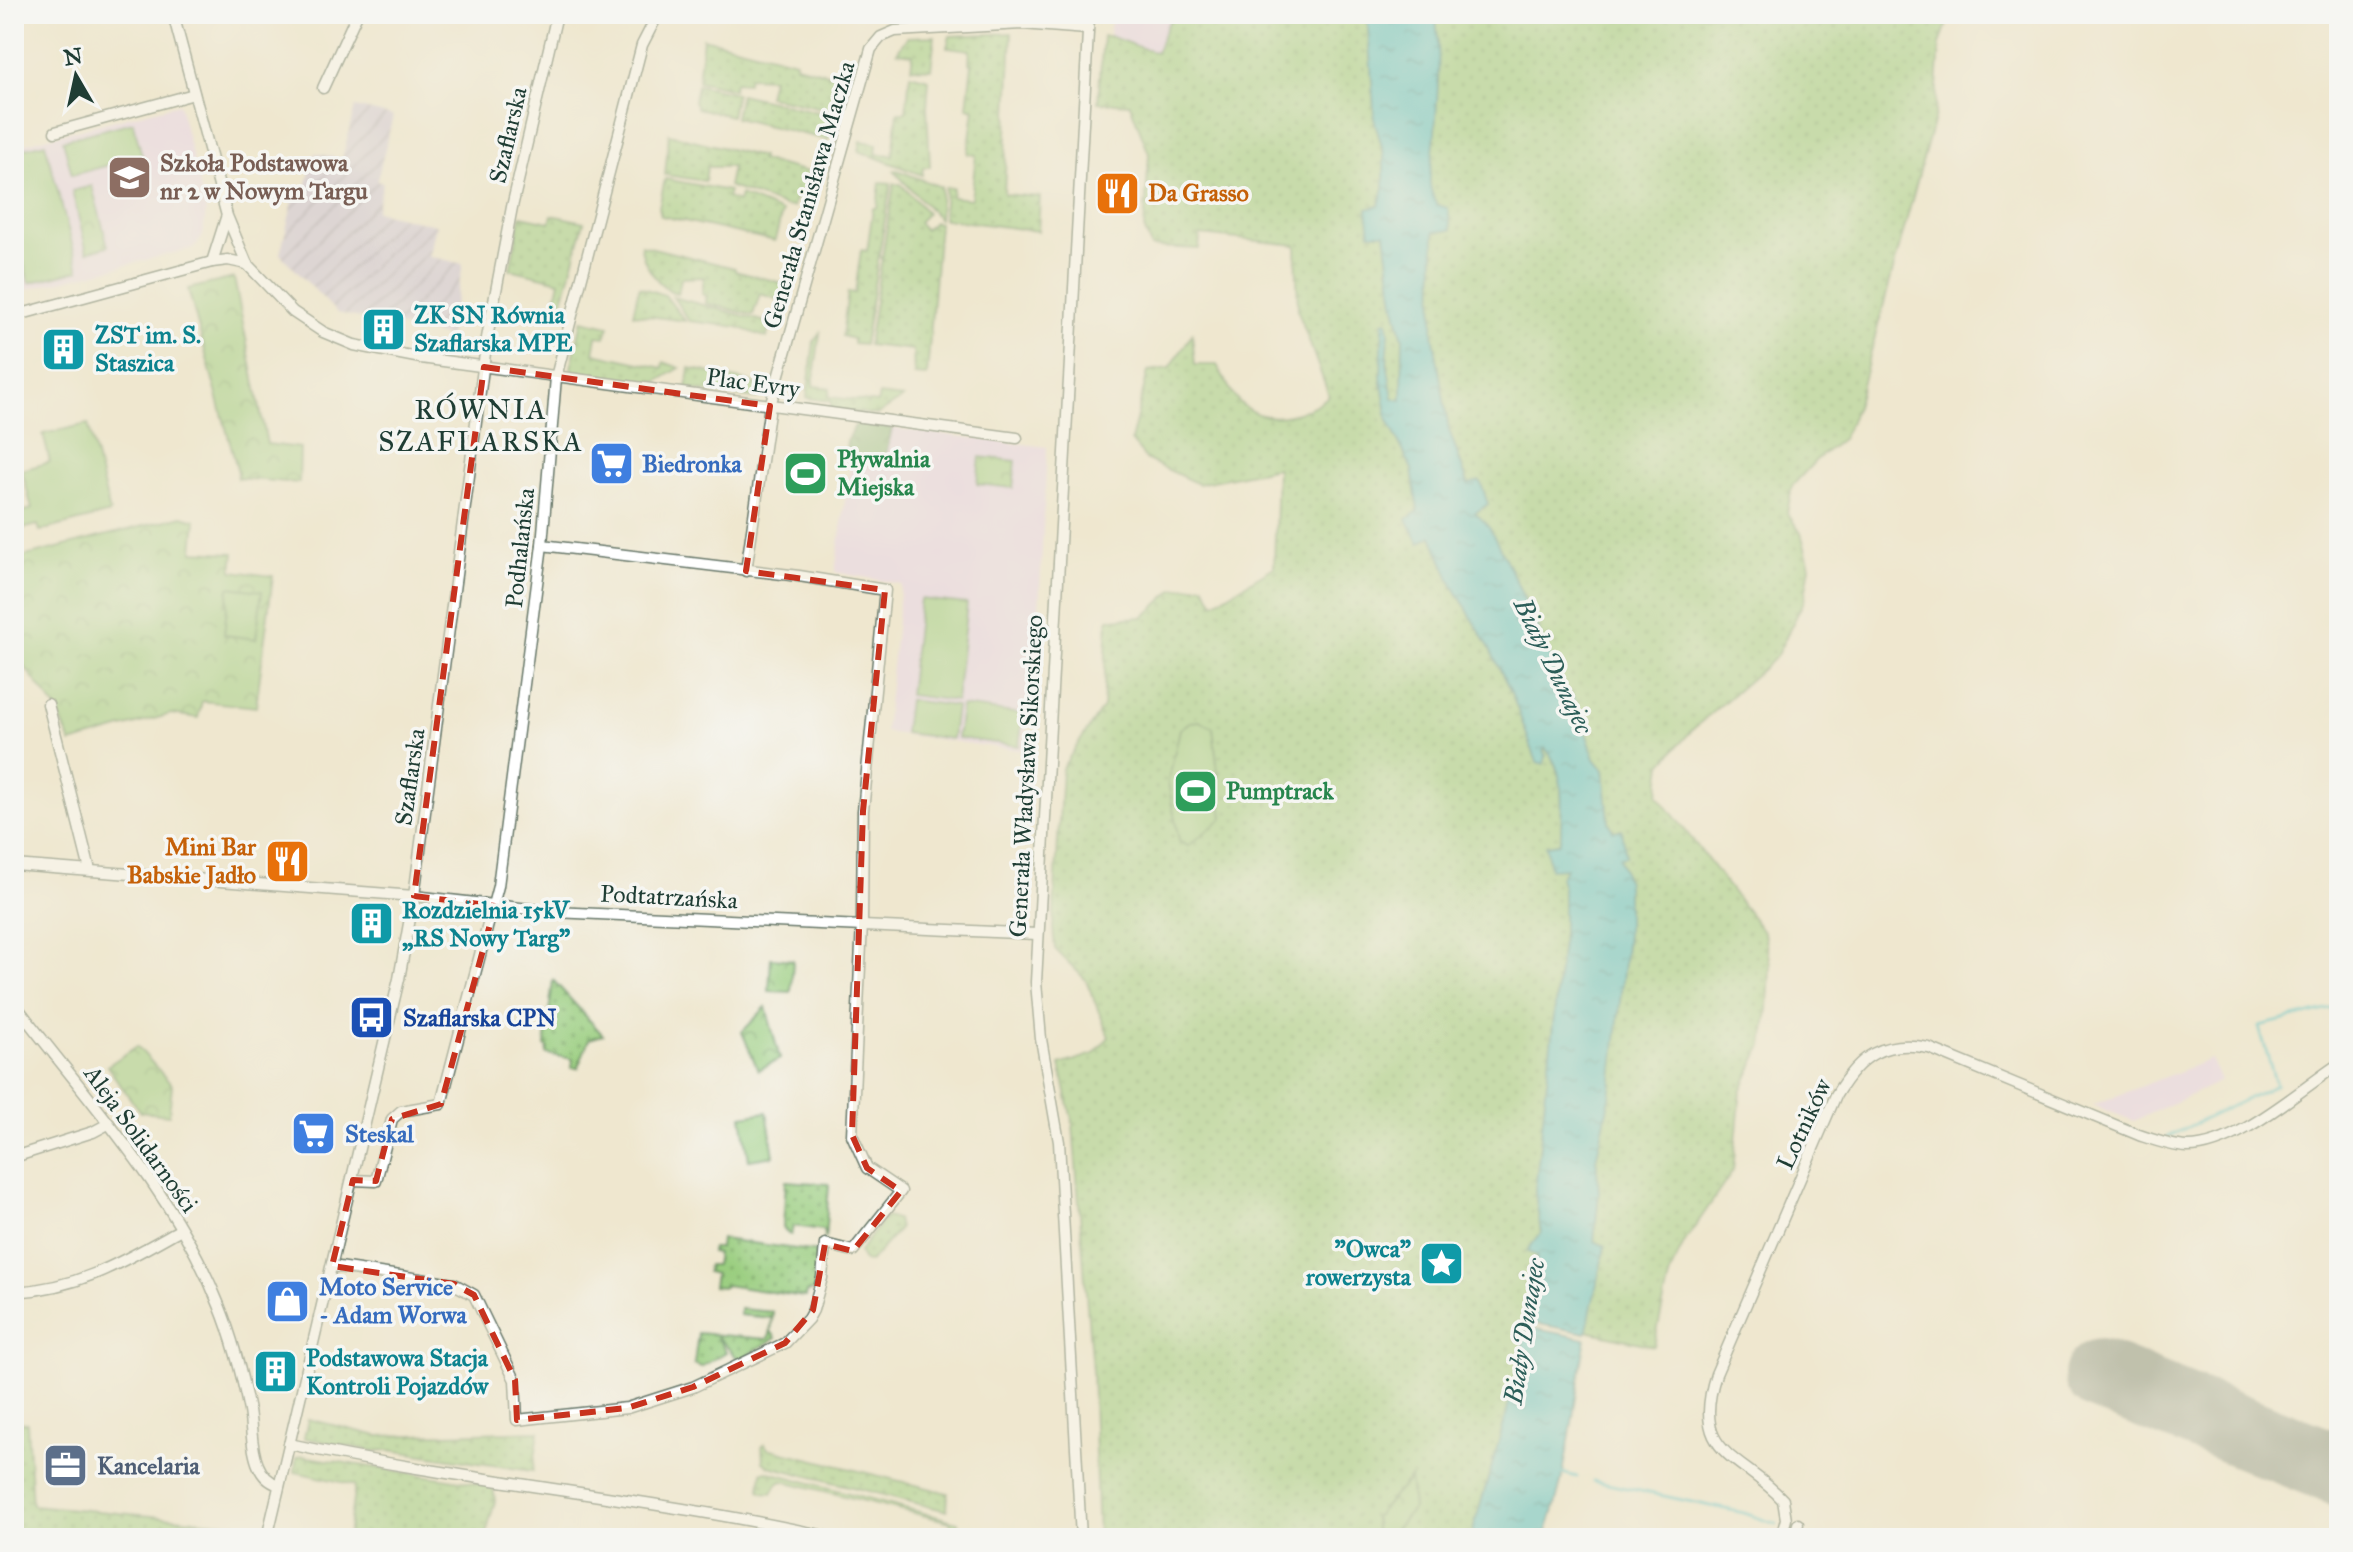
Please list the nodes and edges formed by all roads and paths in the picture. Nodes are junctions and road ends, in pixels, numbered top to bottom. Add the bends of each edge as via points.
1 (173, 14) edge
2 (357, 14) edge
3 (557, 14) edge
4 (658, 14) edge
5 (1089, 14) edge
6 (1087, 29) junction
7 (323, 88) dead end
8 (194, 94) junction
9 (55, 132) dead end
10 (227, 216) junction
11 (212, 262) junction
12 (247, 264) junction
13 (14, 316) edge
14 (484, 367) junction
15 (556, 377) junction
16 (770, 406) junction
17 (1017, 438) dead end
18 (542, 545) junction
19 (746, 571) junction
20 (48, 704) dead end
21 (14, 865) edge
22 (90, 870) junction
23 (414, 896) junction
24 (494, 906) junction
25 (862, 924) junction
26 (1037, 934) junction
27 (14, 1004) edge
28 (2339, 1064) edge
29 (108, 1124) junction
30 (14, 1157) edge
31 (353, 1180) junction
32 (181, 1229) junction
33 (332, 1266) junction
34 (14, 1292) edge
35 (289, 1444) junction
36 (279, 1485) junction
37 (1798, 1524) dead end
38 (267, 1538) edge
39 (834, 1538) edge
40 (1081, 1538) edge
41 (1781, 1538) edge
42 (1794, 1538) edge

1 - 8 street
2 - 7 street
3 - 14 street, Szaflarska via 512,207
4 - 15 street, Podhalańska via 642,45
5 - 6 street, Generała Władysława Sikorskiego
6 - 16 street, Generała Stanisława Maczka via 1022,24 895,31 881,37 871,49
6 - 26 street, Generała Władysława Sikorskiego
8 - 9 street
8 - 10 street
10 - 11 street
10 - 12 street
11 - 12 street
11 - 13 street
12 - 14 street, Plac Evry via 293,312 323,332 375,350
14 - 15 street, Plac Evry
14 - 23 street, Szaflarska
15 - 16 street, Plac Evry
15 - 18 street, Podhalańska
16 - 17 street, Plac Evry
16 - 19 street, Generała Stanisława Maczka
18 - 19 street
18 - 24 street, Podhalańska
19 - 25 street via 885,590 863,811
20 - 22 street
21 - 22 street, Podtatrzańska
22 - 23 street, Podtatrzańska
23 - 24 street, Podtatrzańska
23 - 31 street, Szaflarska
24 - 25 street, Podtatrzańska
24 - 31 street, Podhalańska via 441,1104 401,1111 392,1119 376,1181
25 - 26 street, Podtatrzańska
25 - 33 street via 852,1135 867,1168 901,1191 853,1251 825,1244 813,1310 785,1343 693,1387 627,1408 517,1420 515,1380 474,1295 454,1284
26 - 40 street, Generała Władysława Sikorskiego via 1037,1013 1061,1158
27 - 29 street, Aleja Solidarności
28 - 41 street, Lotników via 2235,1134 2187,1147 2139,1135 1929,1048 1903,1045 1878,1051 1855,1066 1836,1095 1709,1400 1712,1433 1725,1454 1783,1500
29 - 30 street
29 - 32 street, Aleja Solidarności
31 - 33 street, Szaflarska
32 - 34 street via 97,1275 46,1290
32 - 36 street, Aleja Solidarności via 227,1326 258,1465
33 - 35 street, Szaflarska
35 - 36 street, Szaflarska
35 - 39 street
36 - 38 street, Szaflarska
37 - 42 street

